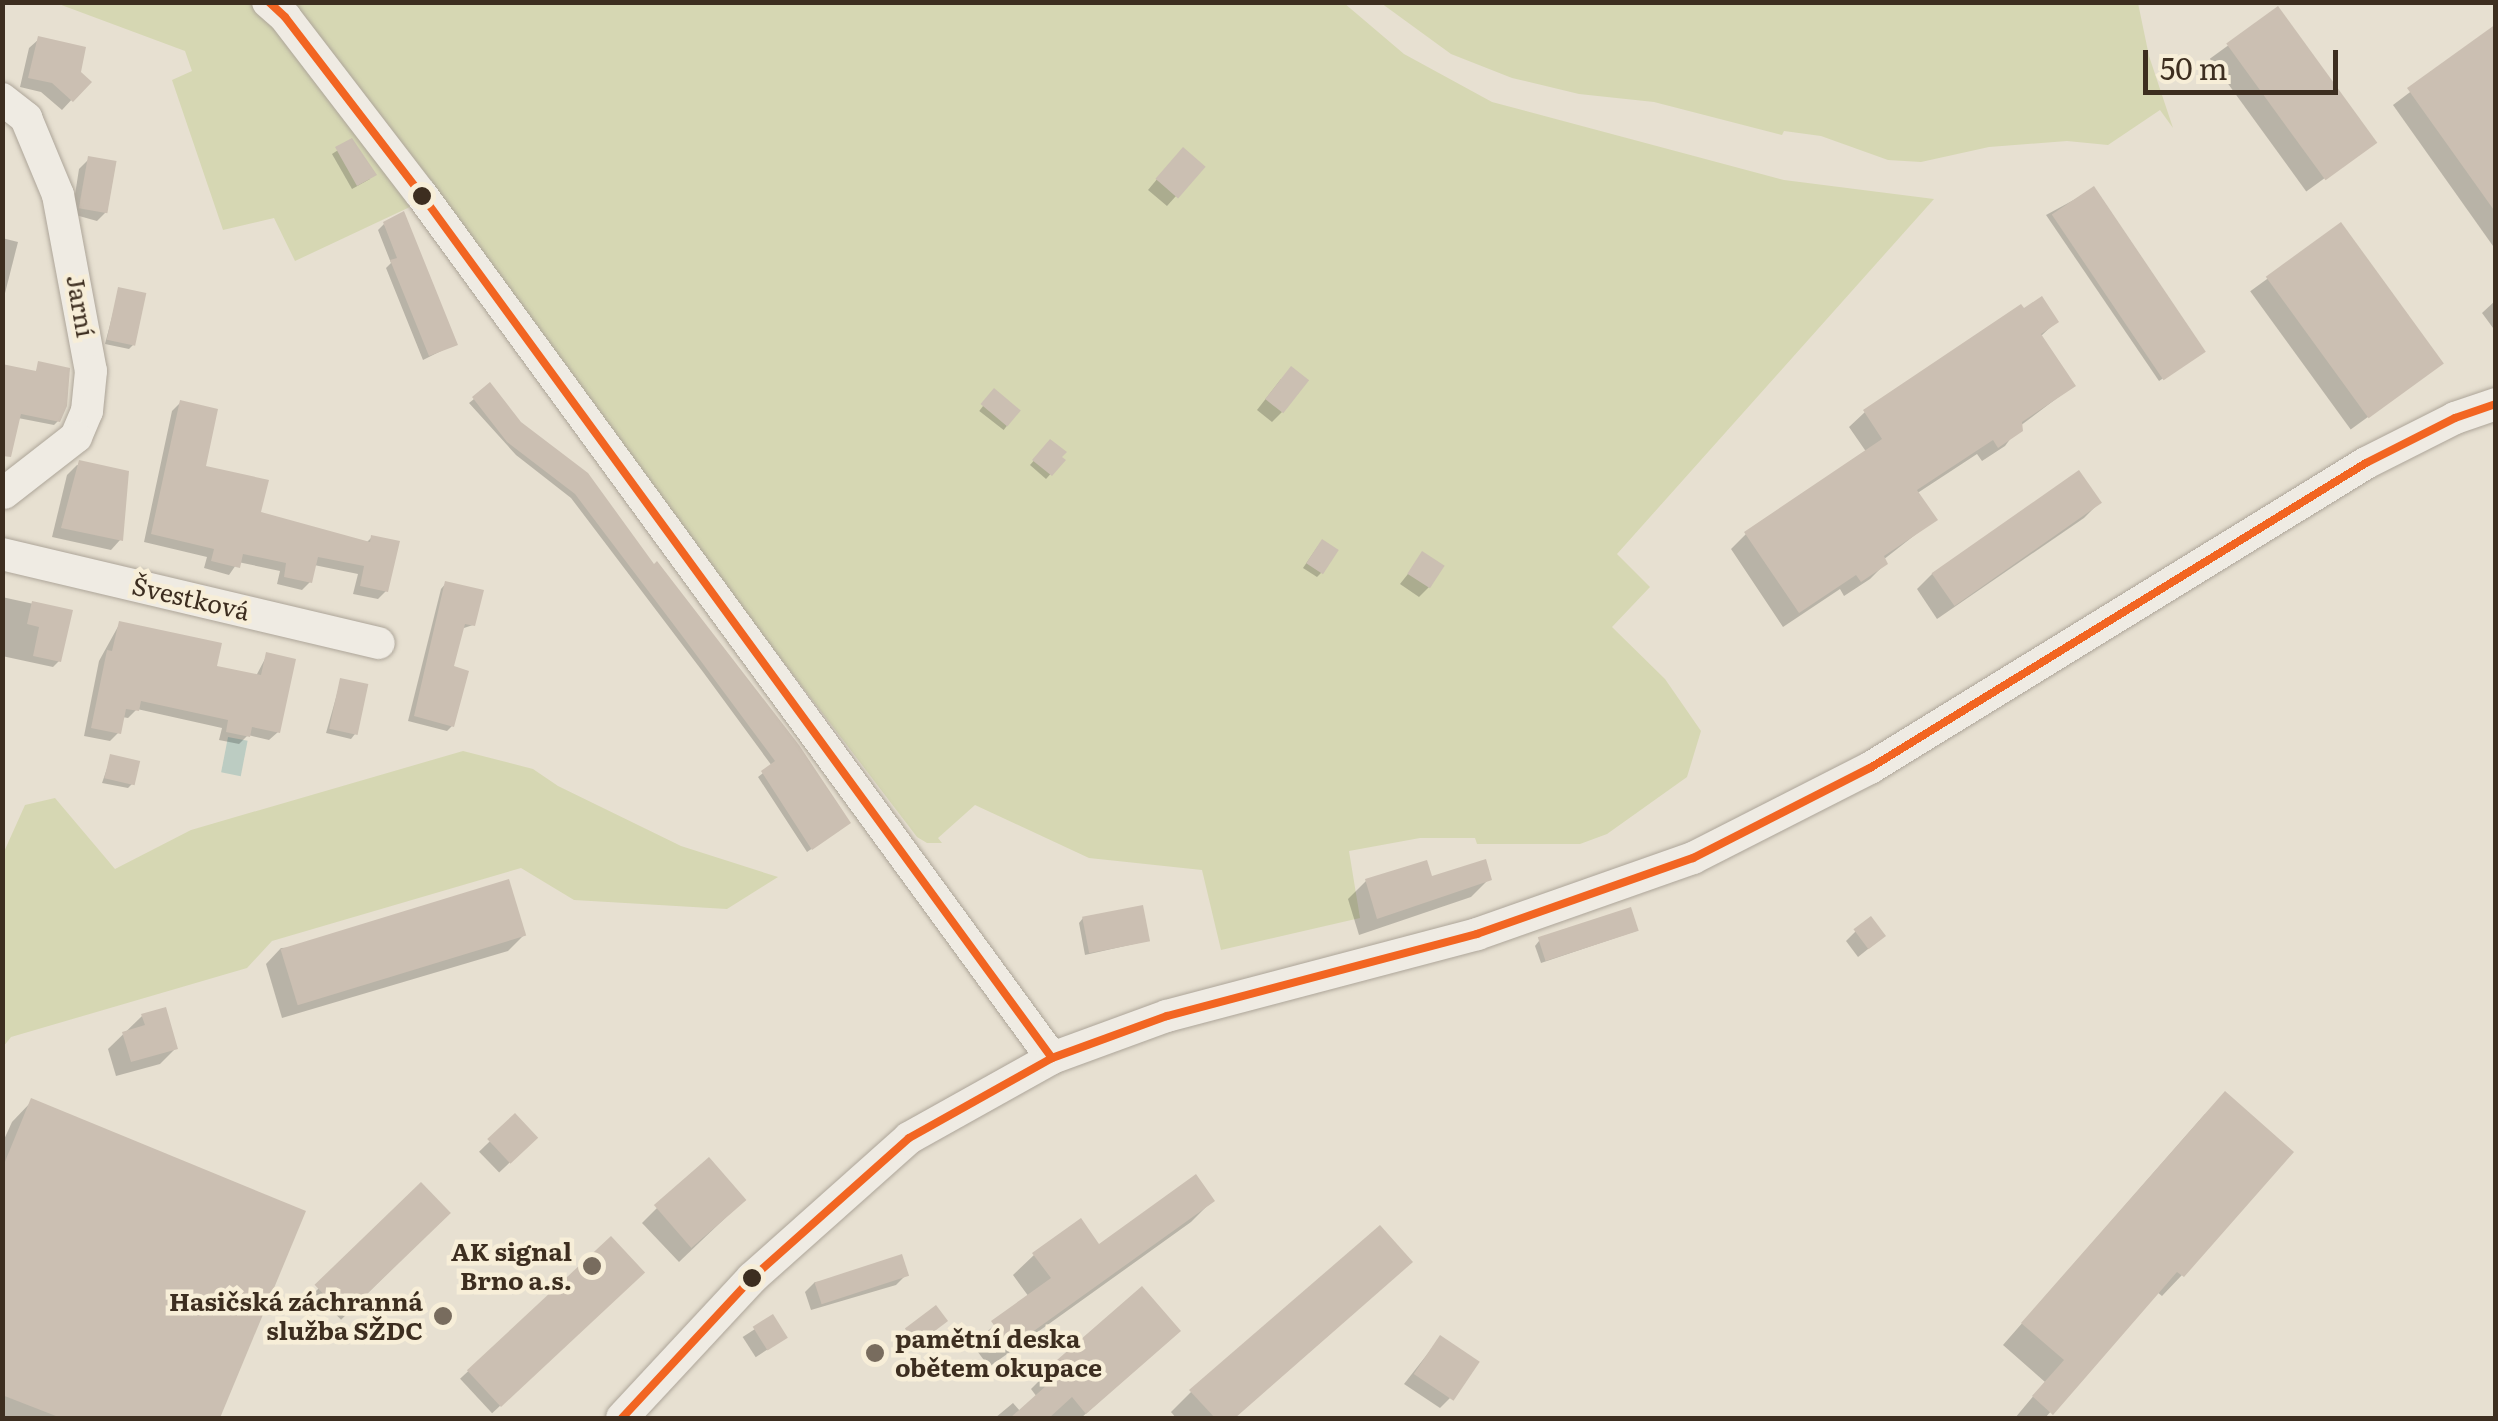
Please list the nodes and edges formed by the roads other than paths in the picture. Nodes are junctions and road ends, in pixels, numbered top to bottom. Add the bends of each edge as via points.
1 (268, 2) edge
2 (2, 99) edge
3 (2496, 404) edge
4 (6, 497) edge
5 (2, 554) edge
6 (379, 643) dead end
7 (1052, 1058) junction
8 (622, 1418) edge

1 - 7 street via 421,194
2 - 4 street, Jarní via 26,118 58,195 91,371 76,437
3 - 7 street via 2366,463 1870,768 1693,858 1477,934 1167,1016
5 - 6 street, Švestková
7 - 8 street via 910,1138 752,1278

